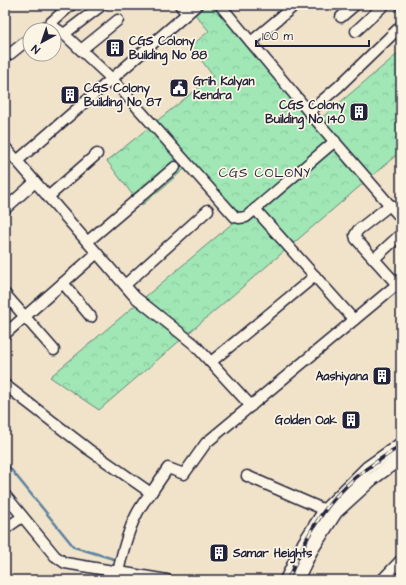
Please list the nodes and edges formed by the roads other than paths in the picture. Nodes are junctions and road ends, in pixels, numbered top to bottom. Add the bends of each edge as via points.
1 (71, 5) edge
2 (102, 5) edge
3 (180, 5) edge
4 (197, 5) edge
5 (295, 5) edge
6 (355, 5) edge
7 (384, 5) edge
8 (221, 6) edge
9 (187, 14) junction
10 (341, 17) dead end
11 (118, 20) dead end
12 (50, 22) edge
13 (401, 26) edge
14 (356, 31) dead end
15 (64, 34) joint
16 (250, 42) junction
17 (22, 44) edge
18 (81, 50) junction
19 (10, 54) dead end
20 (112, 79) junction
21 (309, 112) junction
22 (335, 141) junction
23 (5, 147) edge
24 (97, 154) dead end
25 (17, 161) junction
26 (175, 167) dead end
27 (35, 182) junction
28 (48, 197) junction
29 (390, 205) junction
30 (5, 208) edge
31 (255, 209) junction
32 (208, 210) dead end
33 (401, 218) edge
34 (401, 234) edge
35 (87, 242) junction
36 (97, 253) junction
37 (374, 259) junction
38 (315, 276) junction
39 (63, 282) junction
40 (125, 285) junction
41 (400, 285) edge
42 (5, 294) edge
43 (24, 316) junction
44 (91, 317) dead end
45 (354, 320) junction
46 (5, 334) edge
47 (54, 350) dead end
48 (211, 362) junction
49 (5, 385) edge
50 (251, 406) junction
51 (400, 450) edge
52 (247, 476) dead end
53 (151, 493) junction
54 (5, 495) edge
55 (325, 510) junction
56 (22, 516) junction
57 (5, 529) edge
58 (401, 560) edge
59 (118, 572) junction
60 (167, 580) edge
61 (286, 580) edge
62 (297, 580) edge
63 (382, 580) edge

1 - 12 street
2 - 15 street
3 - 9 street
4 - 9 street
5 - 16 street
6 - 10 street
7 - 14 street
8 - 16 street
9 - 20 street
11 - 18 street
13 - 21 street
15 - 18 street
16 - 21 street
17 - 19 street
18 - 20 street
20 - 25 street
20 - 31 street via 235,217 246,217
21 - 22 street
22 - 29 street
22 - 31 street
23 - 25 street
24 - 28 street
25 - 27 street
26 - 35 street
27 - 28 street
27 - 30 street
28 - 35 street
29 - 33 street
29 - 37 street via 358,230 356,235 356,239
31 - 38 street
32 - 40 street
34 - 37 street
35 - 36 street
36 - 39 street
36 - 40 street
37 - 41 street
38 - 45 street
38 - 48 street
39 - 43 street
39 - 44 street
40 - 48 street via 194,344
41 - 45 street
42 - 43 street
43 - 46 street
43 - 47 street
45 - 50 street
48 - 50 street
49 - 53 street via 88,449
50 - 53 street via 206,443 184,474 168,468
51 - 55 main road via 367,468
51 - 62 main road via 336,512 311,551
52 - 55 street
53 - 59 street via 141,504 123,550
54 - 56 street
55 - 61 main road via 304,542
56 - 57 street
56 - 59 street via 55,556 65,563
58 - 63 street
59 - 60 street

